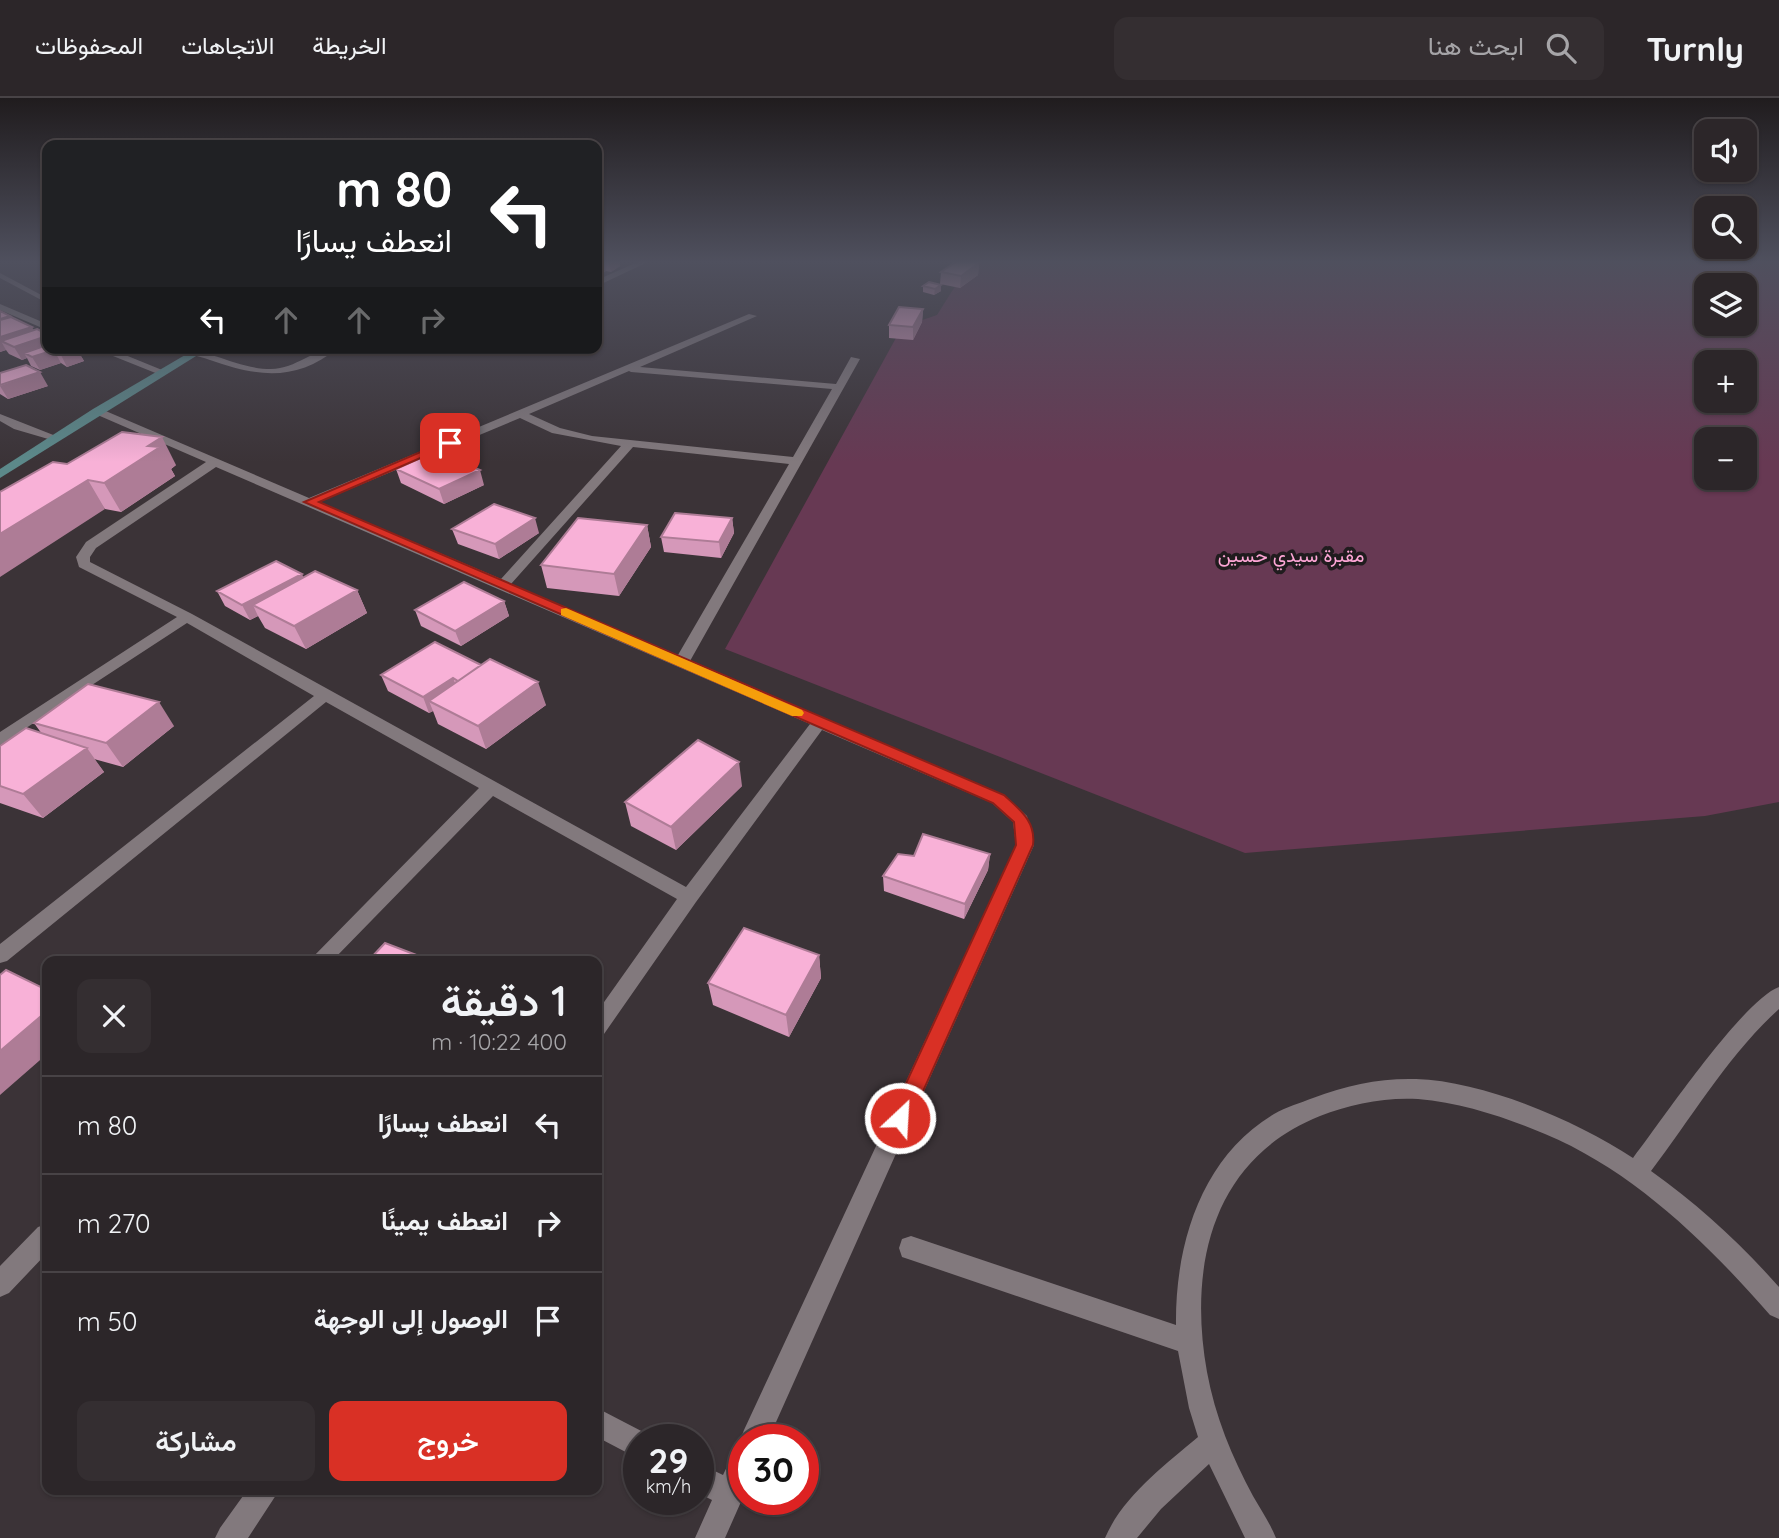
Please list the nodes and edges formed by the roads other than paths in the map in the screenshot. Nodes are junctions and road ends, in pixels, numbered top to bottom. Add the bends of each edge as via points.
1 (723, 328) edge
2 (670, 351) junction
3 (114, 354) edge
4 (194, 354) edge
5 (212, 354) edge
6 (323, 354) edge
7 (855, 359) dead end
8 (627, 369) junction
9 (162, 372) junction
10 (691, 372) junction
11 (840, 387) junction
12 (97, 411) junction
13 (520, 414) junction
14 (0, 417) edge
15 (55, 438) junction
16 (630, 443) junction
17 (798, 461) junction
18 (215, 462) junction
19 (0, 474) edge
20 (309, 502) junction
21 (503, 585) junction
22 (187, 617) junction
23 (682, 662) junction
24 (324, 695) junction
25 (819, 723) junction
26 (0, 740) edge
27 (490, 788) junction
28 (689, 897) junction
29 (0, 956) edge
30 (324, 956) edge
31 (1779, 996) edge
32 (602, 1021) edge
33 (1637, 1172) junction
34 (42, 1241) edge
35 (911, 1248) dead end
36 (0, 1284) edge
37 (1779, 1306) edge
38 (1189, 1342) junction
39 (761, 1424) edge
40 (602, 1425) edge
41 (623, 1436) edge
42 (1213, 1442) junction
43 (262, 1495) edge
44 (728, 1496) edge
45 (230, 1538) edge
46 (710, 1538) edge
47 (1120, 1538) edge
48 (1261, 1538) edge

1 - 2 street
2 - 8 street
2 - 10 street via 671,364
3 - 9 street
4 - 9 street
5 - 6 lane via 257,370 281,371
7 - 11 street
8 - 10 street
8 - 13 street
9 - 12 street
10 - 11 street
11 - 17 street
12 - 15 street
12 - 18 street
13 - 16 street via 573,436
13 - 20 street
14 - 15 street
15 - 19 street
16 - 17 street
16 - 21 street
17 - 23 street
18 - 20 street
18 - 22 street via 92,545 83,557 90,569
20 - 21 street
21 - 23 street
22 - 24 street
22 - 26 street
23 - 25 street
24 - 27 street
24 - 29 street
25 - 28 street
25 - 39 street via 998,799 1021,820 1026,837
27 - 28 street
27 - 30 street
28 - 32 street
31 - 33 street via 1735,1041
33 - 37 street via 1725,1244
33 - 38 street via 1586,1141 1483,1100 1387,1090 1343,1096 1303,1110 1267,1130 1237,1159 1213,1194 1196,1237 1189,1287
34 - 36 street
35 - 38 street
38 - 42 street
40 - 41 street
42 - 47 street via 1162,1485
42 - 48 street
43 - 45 street
44 - 46 street

